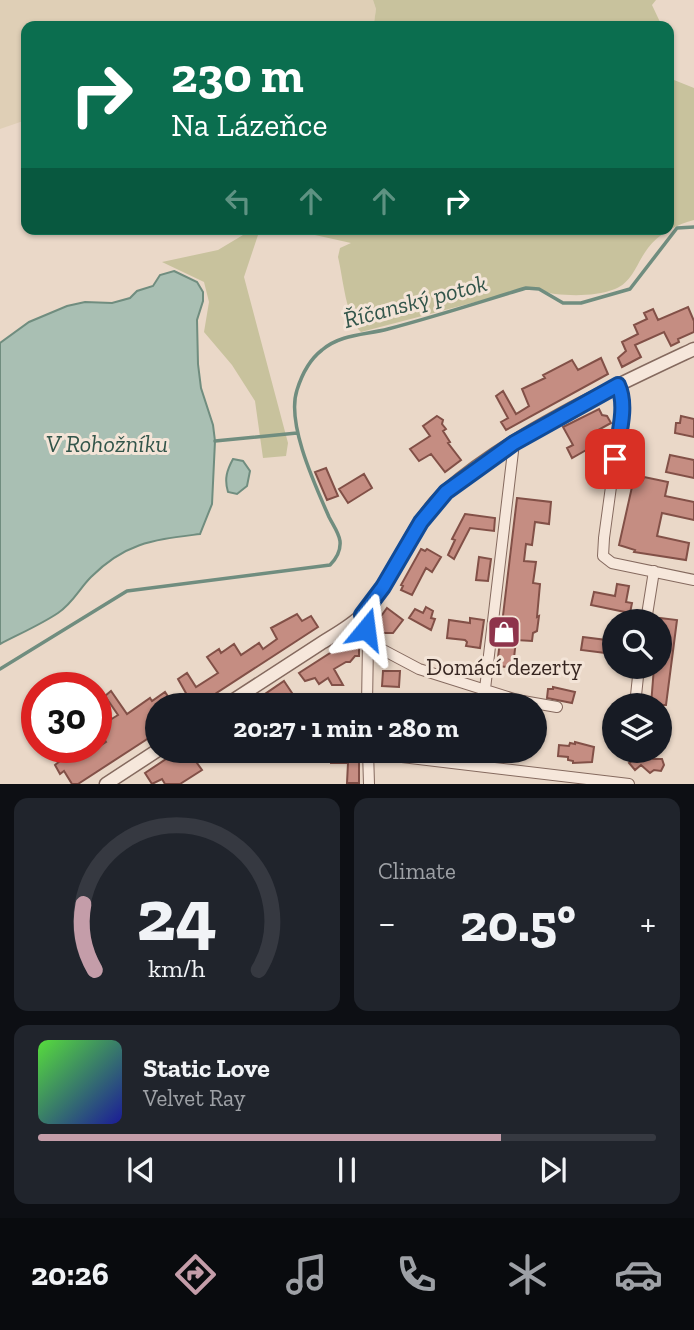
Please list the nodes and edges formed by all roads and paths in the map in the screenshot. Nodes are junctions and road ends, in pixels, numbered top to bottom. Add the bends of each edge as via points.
1 (694, 349) edge
2 (618, 385) junction
3 (514, 443) junction
4 (654, 571) junction
5 (694, 580) edge
6 (648, 609) edge
7 (362, 615) junction
8 (368, 642) junction
9 (485, 689) junction
10 (244, 693) edge
11 (367, 693) edge
12 (557, 707) dead end
13 (145, 758) edge
14 (368, 763) edge
15 (461, 763) edge
16 (629, 783) edge
17 (106, 784) edge
18 (369, 784) edge

1 - 2 street
2 - 3 street
2 - 4 street via 622,406 603,556 612,563
3 - 7 street via 431,507
3 - 9 street
4 - 5 street
4 - 6 street
7 - 8 street
7 - 10 street
8 - 9 street via 419,669
8 - 11 street
9 - 12 street
13 - 17 street
14 - 18 street
15 - 16 street

